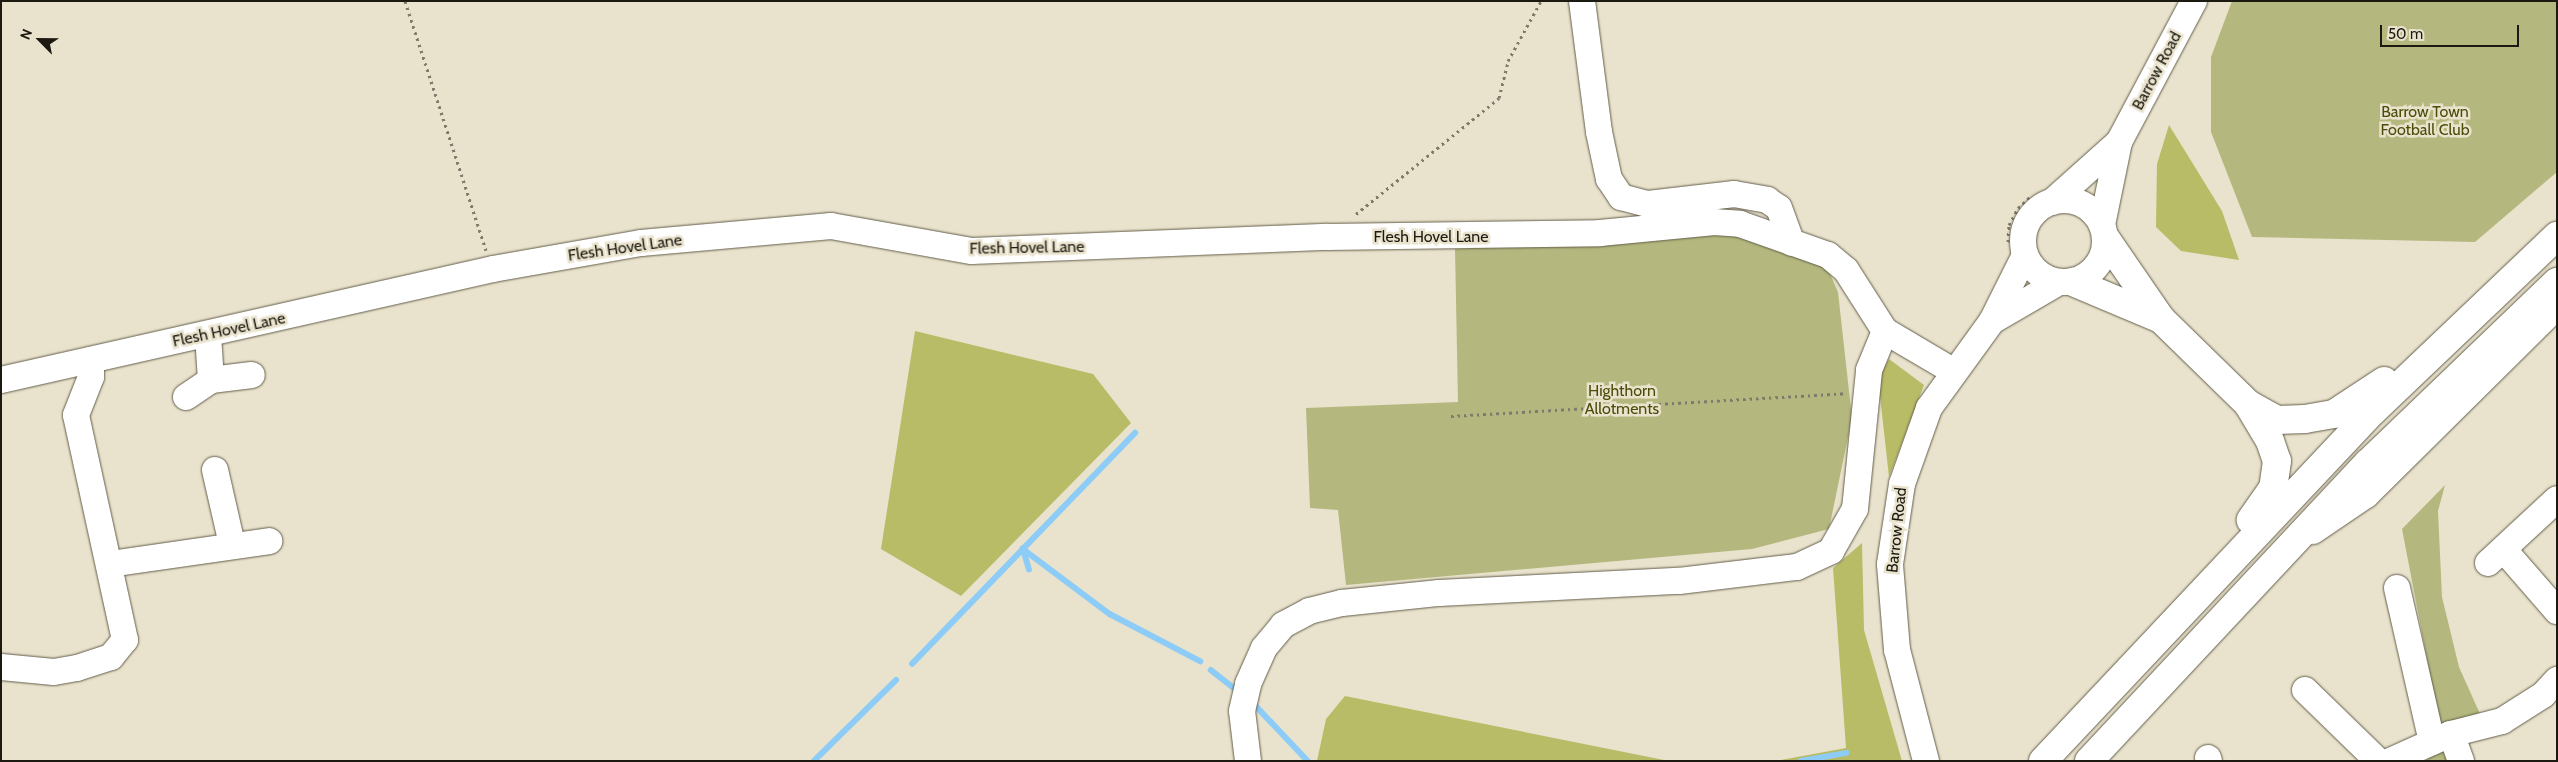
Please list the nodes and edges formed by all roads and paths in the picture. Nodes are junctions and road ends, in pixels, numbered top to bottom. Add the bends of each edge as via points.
1 (405, 1) edge
2 (1541, 1) edge
3 (1582, 1) edge
4 (2194, 1) edge
5 (2119, 142) junction
6 (2045, 196) junction
7 (2104, 232) junction
8 (2557, 236) edge
9 (1328, 237) junction
10 (1792, 243) junction
11 (2016, 251) junction
12 (493, 270) junction
13 (2066, 282) junction
14 (2557, 282) edge
15 (2498, 288) junction
16 (2557, 306) edge
17 (2161, 319) junction
18 (1992, 321) junction
19 (1886, 331) junction
20 (208, 334) junction
21 (91, 360) junction
22 (1953, 371) junction
23 (252, 375) dead end
24 (1, 380) edge
25 (210, 380) junction
26 (1870, 392) junction
27 (186, 397) dead end
28 (2248, 404) junction
29 (1451, 416) dead end
30 (215, 470) dead end
31 (2557, 499) edge
32 (269, 541) dead end
33 (232, 544) junction
34 (2289, 548) junction
35 (110, 564) junction
36 (2397, 588) dead end
37 (2557, 610) edge
38 (1, 667) edge
39 (2557, 680) edge
40 (2305, 690) dead end
41 (2097, 703) junction
42 (2441, 738) junction
43 (1248, 761) edge
44 (1926, 761) edge
45 (2043, 761) edge
46 (2089, 761) edge
47 (2378, 761) edge
48 (2390, 761) edge
49 (2461, 761) edge

1 - 12 path
2 - 9 path via 1508,61 1499,98
3 - 10 street via 1599,132 1609,179 1621,197 1648,204 1734,194 1767,200 1779,208
4 - 5 street, Barrow Road
5 - 6 street, Barrow Road
5 - 7 street, Barrow Road
6 - 7 street via 2080,203
6 - 11 street via 2027,222
6 - 11 path via 2018,208 2009,225
7 - 13 street via 2102,259 2093,271
7 - 17 highway
8 - 15 highway
9 - 10 street, Flesh Hovel Lane via 1581,234 1714,222 1740,224
9 - 12 street, Flesh Hovel Lane via 972,251 831,226 641,243
10 - 19 street, Flesh Hovel Lane via 1828,255 1846,270
11 - 13 street via 2035,270
11 - 18 street, Barrow Road
12 - 20 street, Flesh Hovel Lane
13 - 17 highway
13 - 18 street, Barrow Road
14 - 34 highway via 2368,463
15 - 28 highway via 2361,399 2334,414 2277,420
15 - 41 highway via 2373,411
16 - 34 street via 2366,495
17 - 28 highway
18 - 22 street, Barrow Road
19 - 22 street, Flesh Hovel Lane
19 - 26 street via 1869,370
20 - 21 street, Flesh Hovel Lane
20 - 25 street
21 - 24 street, Flesh Hovel Lane
21 - 35 street via 91,377 76,415
22 - 44 street, Barrow Road via 1929,408 1902,484 1890,564 1897,650
23 - 25 street
25 - 27 street
26 - 29 path
26 - 43 street via 1855,509 1841,538 1816,560 1797,567 1679,581 1439,593 1342,603 1309,611 1283,625 1264,648 1248,684 1242,711
28 - 41 highway via 2277,461 2273,488 2264,505
30 - 33 street
31 - 37 street via 2504,549
32 - 33 street
33 - 35 street
34 - 46 highway
35 - 38 street via 126,631 120,650 97,663 54,672
36 - 42 street
39 - 42 street via 2543,695 2502,721
40 - 47 street
41 - 45 highway
42 - 48 street
42 - 49 street

